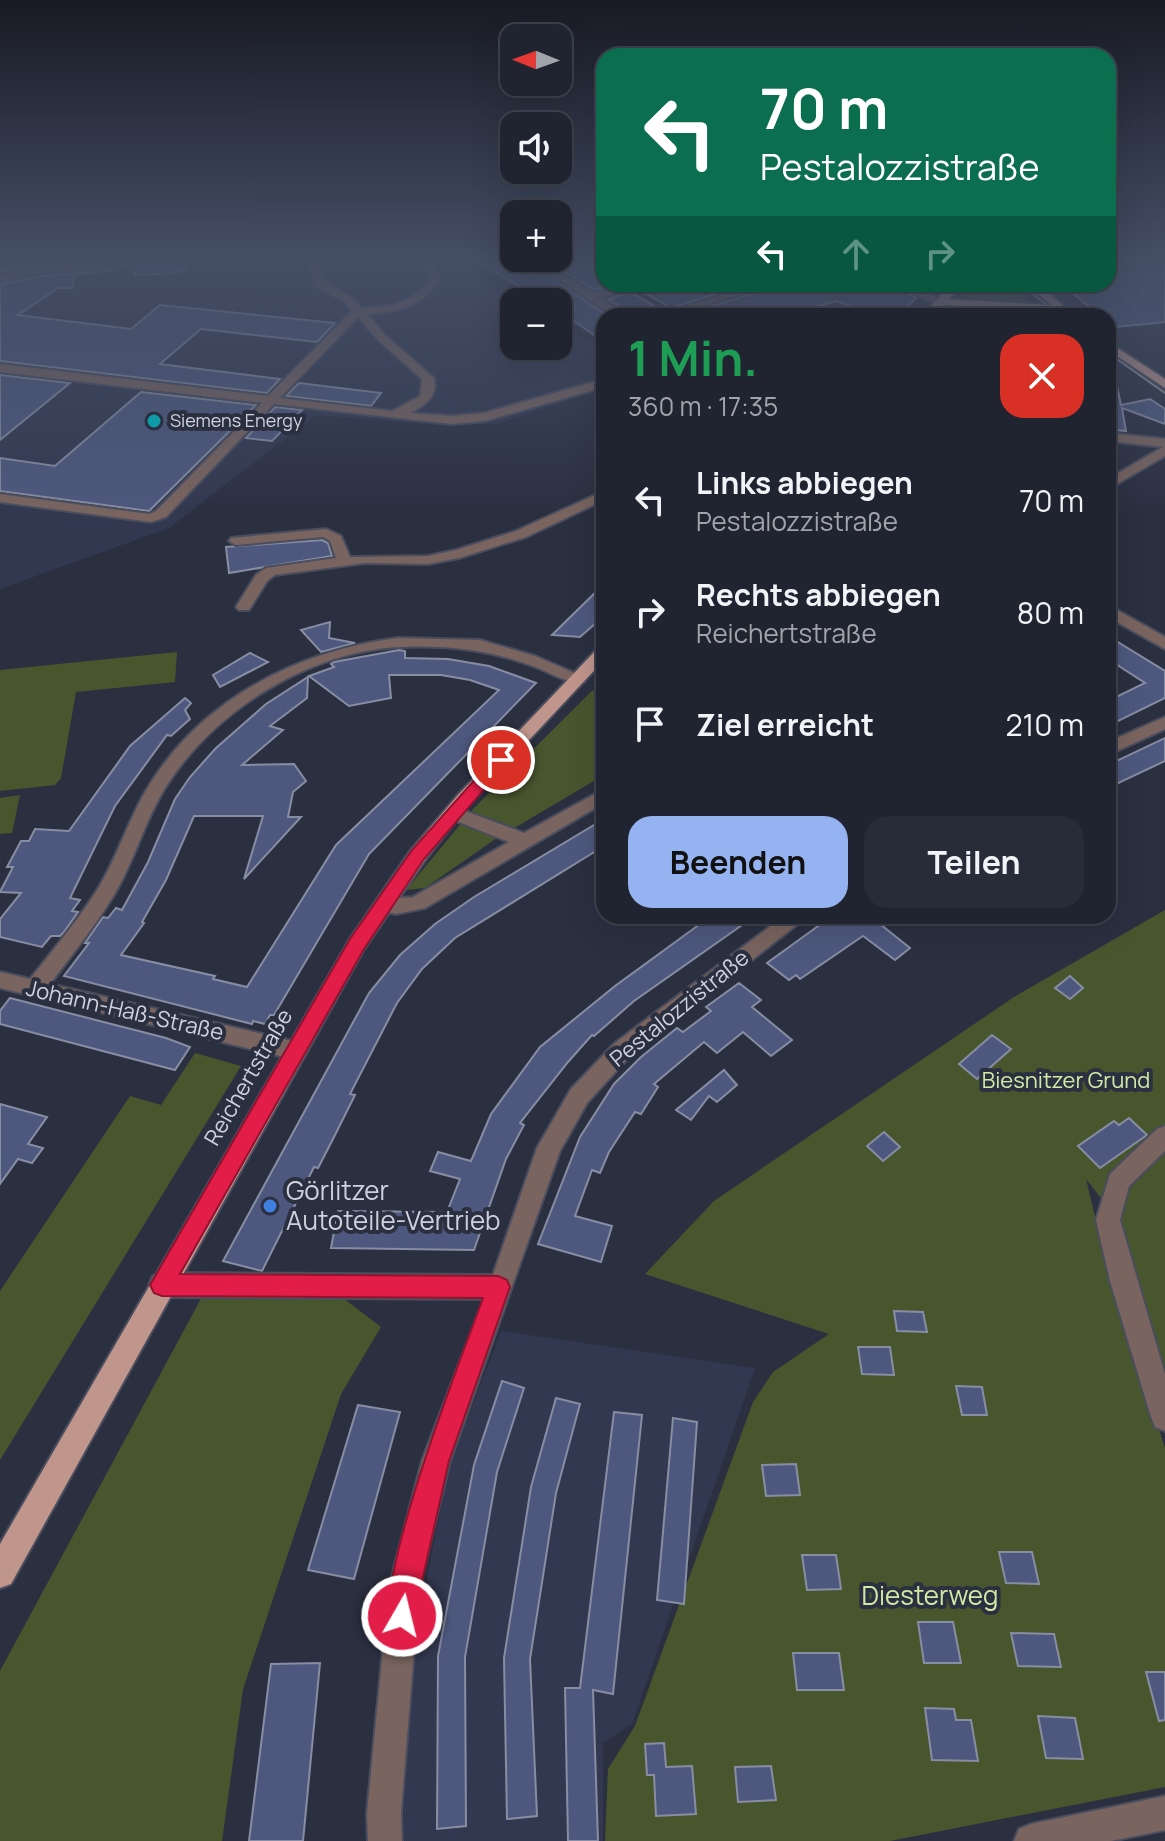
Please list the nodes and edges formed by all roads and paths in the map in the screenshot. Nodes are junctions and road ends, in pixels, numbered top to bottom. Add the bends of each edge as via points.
1 (327, 344) edge
2 (390, 344) edge
3 (1116, 350) edge
4 (0, 368) edge
5 (1165, 384) edge
6 (596, 385) edge
7 (271, 402) junction
8 (393, 415) junction
9 (1116, 438) edge
10 (1165, 443) edge
11 (1165, 450) edge
12 (1116, 480) edge
13 (0, 498) edge
14 (596, 499) edge
15 (236, 541) dead end
16 (344, 561) junction
17 (244, 607) dead end
18 (1116, 615) edge
19 (1165, 644) edge
20 (596, 659) edge
21 (578, 678) junction
22 (1165, 722) edge
23 (1116, 745) edge
24 (596, 800) edge
25 (453, 813) junction
26 (525, 841) junction
27 (384, 905) junction
28 (787, 924) edge
29 (0, 980) edge
30 (35, 988) junction
31 (296, 1051) junction
32 (1165, 1136) edge
33 (162, 1285) junction
34 (498, 1287) junction
35 (1165, 1417) edge
36 (0, 1573) edge
37 (1165, 1813) edge
38 (385, 1841) edge
39 (1031, 1841) edge

1 - 7 street
2 - 8 street via 424,371 431,386 422,401
3 - 5 main road
4 - 7 street
6 - 8 street via 485,417
7 - 8 street
7 - 13 street via 161,514 151,518
9 - 10 street
11 - 12 street
14 - 16 street via 521,534 459,554 428,560
15 - 16 street via 326,533 336,539
16 - 17 street via 271,571
18 - 19 street
20 - 21 main road, Reichertstraße
21 - 25 main road, Reichertstraße
21 - 30 street via 477,644 377,644 298,665 222,717 172,767 140,817 108,889
22 - 23 street
24 - 26 street
25 - 26 street
25 - 27 main road, Reichertstraße
26 - 27 street via 418,903
27 - 31 main road, Reichertstraße
28 - 34 street, Pestalozzistraße via 623,1049 579,1096 549,1148
29 - 30 street, Johann-Haß-Straße
30 - 31 street, Johann-Haß-Straße
31 - 33 main road, Reichertstraße
32 - 35 street via 1118,1181 1108,1220
33 - 34 street
33 - 36 main road, Reichertstraße
34 - 38 street, Pestalozzistraße via 436,1461 404,1588
37 - 39 street

